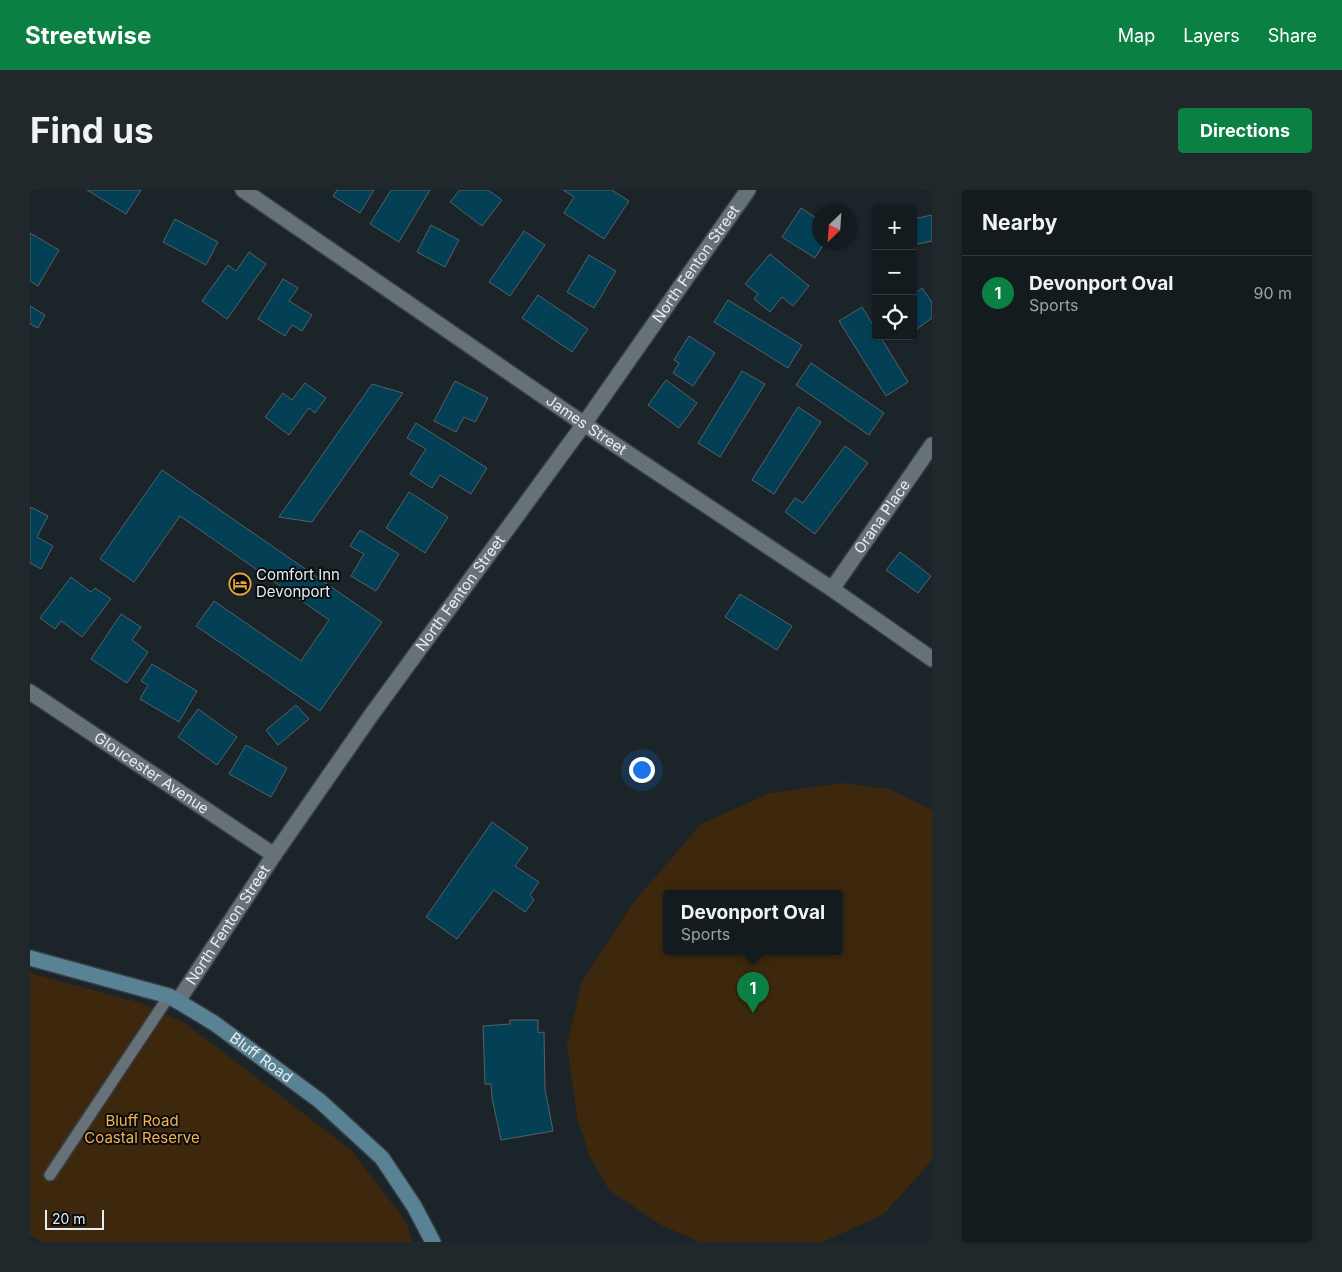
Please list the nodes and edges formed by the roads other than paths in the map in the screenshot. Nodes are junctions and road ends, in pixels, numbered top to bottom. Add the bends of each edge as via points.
1 (243, 190) edge
2 (748, 190) edge
3 (584, 424) junction
4 (932, 445) edge
5 (832, 589) junction
6 (932, 658) edge
7 (30, 692) edge
8 (274, 855) junction
9 (30, 958) edge
10 (174, 998) junction
11 (50, 1175) dead end
12 (433, 1242) edge

1 - 3 street, James Street
2 - 3 street, North Fenton Street
3 - 5 street, James Street
3 - 8 street, North Fenton Street via 372,714
4 - 5 street, Orana Place
5 - 6 street, James Street
7 - 8 street, Gloucester Avenue
8 - 10 street, North Fenton Street
9 - 10 street, Bluff Road
10 - 11 lane
10 - 12 street, Bluff Road via 214,1023 320,1101 382,1158

